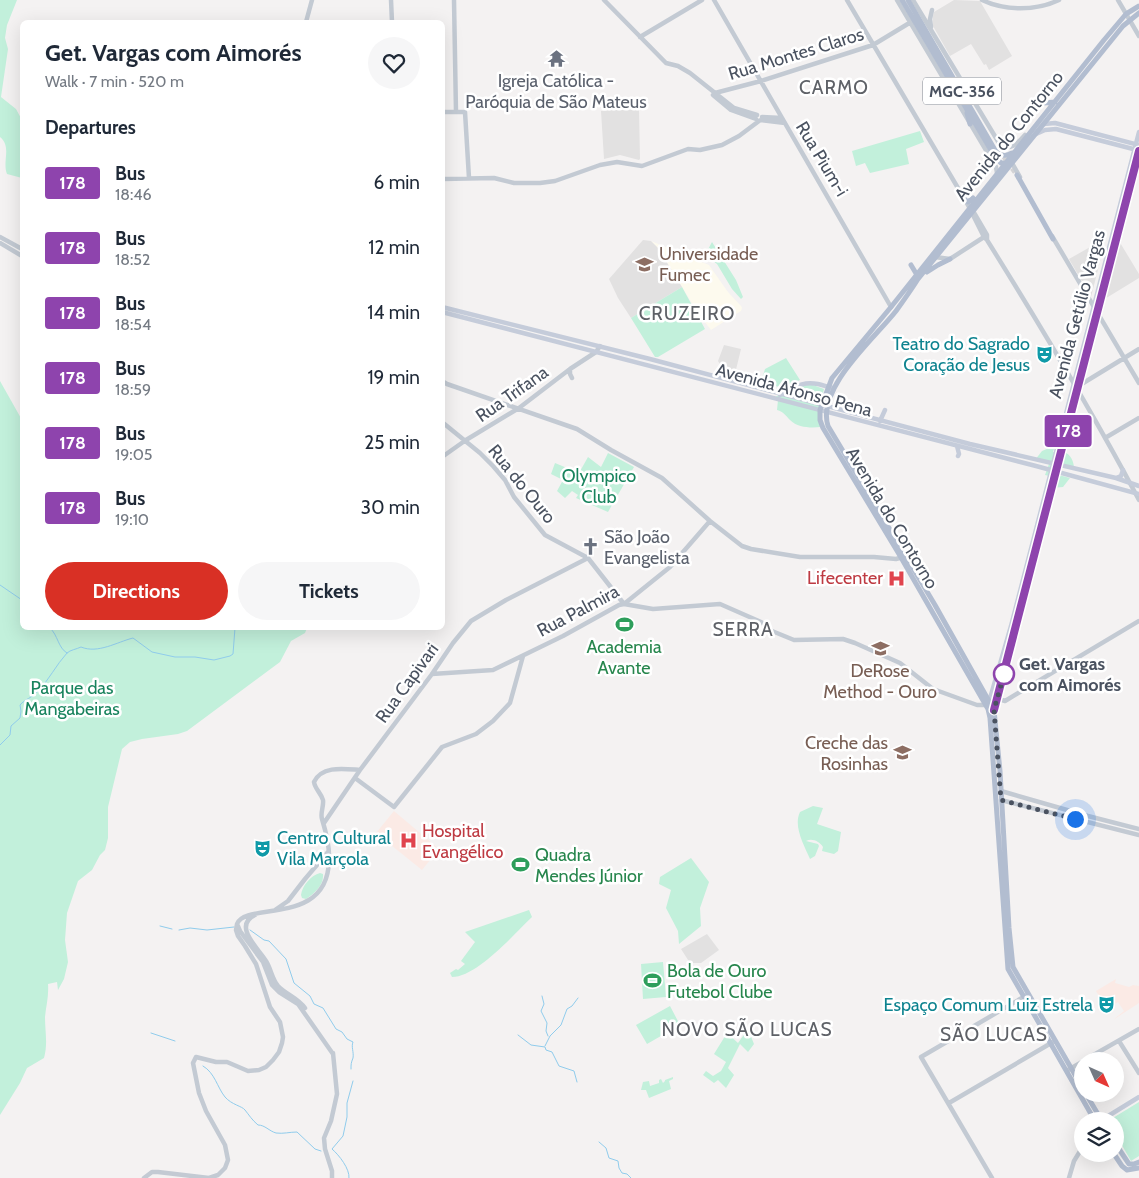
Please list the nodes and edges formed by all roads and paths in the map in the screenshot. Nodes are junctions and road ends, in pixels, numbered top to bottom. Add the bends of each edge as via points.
1 (313, 0) edge
2 (391, 0) edge
3 (454, 0) edge
4 (602, 0) edge
5 (702, 0) edge
6 (714, 0) edge
7 (847, 0) edge
8 (897, 0) edge
9 (902, 0) edge
10 (908, 0) edge
11 (913, 0) edge
12 (982, 0) edge
13 (1059, 0) edge
14 (1118, 0) edge
15 (1139, 6) edge
16 (932, 10) dead end
17 (1139, 13) edge
18 (1128, 17) junction
19 (914, 19) junction
20 (308, 20) edge
21 (392, 20) edge
22 (933, 33) junction
23 (1139, 36) edge
24 (640, 37) junction
25 (873, 45) junction
26 (674, 66) junction
27 (761, 81) junction
28 (962, 86) junction
29 (715, 93) junction
30 (1055, 102) junction
31 (964, 103) junction
32 (1044, 103) dead end
33 (445, 112) edge
34 (456, 112) junction
35 (758, 119) junction
36 (784, 121) junction
37 (970, 124) junction
38 (1044, 124) junction
39 (1034, 128) junction
40 (1139, 132) edge
41 (1033, 137) junction
42 (1137, 148) edge
43 (999, 150) tunnel mouth
44 (1015, 151) junction
45 (1013, 161) junction
46 (1004, 164) junction
47 (997, 173) junction
48 (1016, 173) joint
49 (469, 178) junction
50 (445, 179) edge
51 (980, 193) junction
52 (964, 199) junction
53 (971, 211) junction
54 (0, 237) edge
55 (985, 238) junction
56 (1053, 239) joint
57 (0, 243) edge
58 (20, 248) edge
59 (20, 255) edge
60 (934, 257) junction
61 (950, 259) junction
62 (911, 265) dead end
63 (917, 277) junction
64 (1092, 300) junction
65 (1093, 306) junction
66 (891, 307) junction
67 (445, 308) edge
68 (445, 313) edge
69 (1098, 314) junction
70 (544, 336) junction
71 (600, 346) junction
72 (1139, 349) edge
73 (596, 352) junction
74 (1124, 358) junction
75 (570, 369) junction
76 (572, 378) dead end
77 (445, 383) edge
78 (1139, 383) edge
79 (1073, 384) junction
80 (1080, 385) junction
81 (831, 387) junction
82 (1078, 392) junction
83 (781, 395) junction
84 (771, 397) junction
85 (518, 408) junction
86 (824, 409) junction
87 (885, 410) dead end
88 (1139, 418) edge
89 (880, 420) junction
90 (445, 424) edge
91 (1105, 438) junction
92 (466, 440) junction
93 (957, 446) junction
94 (445, 455) edge
95 (958, 456) dead end
96 (1053, 463) junction
97 (1058, 465) junction
98 (1123, 470) junction
99 (1054, 471) junction
100 (1116, 478) junction
101 (1128, 481) junction
102 (1139, 486) edge
103 (1137, 494) edge
104 (1139, 500) edge
105 (710, 520) junction
106 (904, 557) junction
107 (588, 558) junction
108 (624, 604) junction
109 (1017, 621) junction
110 (1139, 621) edge
111 (1011, 626) junction
112 (1013, 638) junction
113 (1007, 641) junction
114 (523, 656) junction
115 (432, 674) junction
116 (998, 697) junction
117 (988, 703) junction
118 (994, 710) junction
119 (360, 770) junction
120 (355, 778) junction
121 (995, 779) junction
122 (1001, 790) junction
123 (1001, 800) junction
124 (323, 802) junction
125 (335, 807) junction
126 (1059, 808) junction
127 (1042, 810) junction
128 (1087, 819) junction
129 (324, 823) junction
130 (1139, 829) edge
131 (1139, 835) edge
132 (329, 851) junction
133 (312, 872) junction
134 (327, 876) junction
135 (299, 889) junction
136 (307, 900) junction
137 (272, 912) junction
138 (249, 917) junction
139 (242, 918) junction
140 (238, 924) junction
141 (247, 928) junction
142 (245, 939) junction
143 (1025, 996) junction
144 (1139, 1029) edge
145 (1119, 1040) junction
146 (1053, 1042) junction
147 (1098, 1052) edge
148 (1074, 1066) edge
149 (1069, 1069) junction
150 (1139, 1074) edge
151 (1074, 1076) edge
152 (1139, 1097) edge
153 (949, 1103) junction
154 (1095, 1112) edge
155 (1115, 1112) edge
156 (1124, 1156) edge
157 (1074, 1161) edge
158 (1119, 1162) edge
159 (1139, 1162) edge
160 (1139, 1168) edge
161 (144, 1178) edge
162 (332, 1178) edge
163 (992, 1178) edge
164 (1068, 1178) edge

1 - 20 street
2 - 21 street
3 - 34 street
4 - 24 street
5 - 24 street
6 - 27 street, Rua Pium-i
7 - 25 street
8 - 19 street, MGC-356
9 - 19 main road, MGC-356
10 - 19 main road, MGC-356
11 - 19 main road
11 - 22 street, MGC-356
12 - 13 street via 1015,8 1051,4
14 - 18 street
15 - 18 main road, Avenida do Contorno
16 - 22 street
17 - 18 main road, Avenida do Contorno
18 - 23 street
18 - 30 main road, Avenida do Contorno via 1104,40
18 - 38 main road, Avenida do Contorno
19 - 25 street, Rua Montes Claros
19 - 28 main road, MGC-356
19 - 31 main road, MGC-356
19 - 37 street, MGC-356
22 - 28 street, MGC-356
24 - 26 street via 666,63
25 - 27 street, Rua Montes Claros
25 - 52 street
26 - 29 street via 690,73
26 - 35 street via 731,110
27 - 29 street, Rua Montes Claros
27 - 36 street, Rua Pium-i
28 - 39 street, MGC-356 via 1002,147 1014,146
28 - 43 main road
28 - 44 main road, MGC-356 via 998,153 1004,155
29 - 35 street via 734,108
30 - 32 main road
30 - 39 main road, Avenida do Contorno
31 - 37 main road
31 - 46 main road, MGC-356 via 995,157
33 - 34 street
34 - 49 street via 465,112
35 - 36 street
35 - 49 street via 739,136 722,145 706,150 688,149 642,166 616,162 540,184
36 - 66 street, Rua Pium-i
37 - 47 street, MGC-356
38 - 39 main road
38 - 41 main road, Avenida do Contorno
38 - 42 main road via 1055,123
39 - 44 main road, Avenida do Contorno
40 - 42 main road, Avenida Getúlio Vargas
41 - 42 main road via 1045,130 1056,129
41 - 45 main road, Avenida do Contorno
42 - 64 main road, Avenida Getúlio Vargas
42 - 69 main road, Avenida Getúlio Vargas
44 - 46 main road, Avenida do Contorno
45 - 46 main road
45 - 48 street
45 - 53 main road, Avenida do Contorno
46 - 47 main road, Avenida do Contorno
47 - 51 main road, Avenida do Contorno
48 - 56 main road
49 - 50 street
51 - 52 main road via 968,202
51 - 53 main road
52 - 53 street
53 - 55 street via 987,235
53 - 60 main road, Avenida do Contorno
54 - 58 street
55 - 61 street
55 - 79 street
56 - 64 street
57 - 59 street
60 - 61 street
60 - 63 main road, Avenida do Contorno
61 - 63 main road
62 - 63 main road
63 - 66 main road, Avenida do Contorno
63 - 81 main road, Avenida do Contorno via 896,311
64 - 65 main road, Avenida Getúlio Vargas
65 - 69 street
65 - 79 main road, Avenida Getúlio Vargas
66 - 81 main road, Avenida do Contorno via 832,378
67 - 70 main road, Avenida Afonso Pena
68 - 70 main road, Avenida Afonso Pena
69 - 74 street
69 - 80 main road, Avenida Getúlio Vargas
70 - 71 main road, Avenida Afonso Pena
70 - 73 main road, Avenida Afonso Pena
71 - 73 street
71 - 83 main road, Avenida Afonso Pena
72 - 74 street
73 - 75 street, Rua Trifana
73 - 84 main road, Avenida Afonso Pena
74 - 78 street
74 - 80 street
75 - 76 street
75 - 85 street, Rua Trifana
77 - 85 street
79 - 80 street
79 - 82 street
79 - 96 main road, Avenida Getúlio Vargas
80 - 82 main road, Avenida Getúlio Vargas
81 - 83 main road via 804,383
81 - 86 main road, Avenida do Contorno
82 - 91 street
82 - 97 main road, Avenida Getúlio Vargas
83 - 84 main road
83 - 86 main road, Avenida Afonso Pena
84 - 86 main road, Avenida Afonso Pena
85 - 92 street, Rua Trifana
85 - 105 street via 570,426 662,478
86 - 89 main road, Avenida Afonso Pena
86 - 93 main road, Avenida Afonso Pena
86 - 106 main road, Avenida do Contorno via 820,420 823,428
87 - 89 main road
88 - 91 street
89 - 96 main road, Avenida Afonso Pena
90 - 92 street, Rua do Ouro
91 - 98 street
92 - 94 street, Rua Trifana
92 - 107 street, Rua do Ouro via 505,480 514,497 545,535
93 - 95 main road
93 - 99 main road, Avenida Afonso Pena
96 - 97 main road, Avenida Afonso Pena
96 - 99 main road, Avenida Getúlio Vargas
97 - 99 main road, Avenida Getúlio Vargas
97 - 100 main road, Avenida Afonso Pena
98 - 100 main road
98 - 101 street
99 - 103 main road, Avenida Afonso Pena
99 - 109 main road, Avenida Getúlio Vargas
99 - 111 main road, Avenida Getúlio Vargas
100 - 101 main road, Avenida Afonso Pena
101 - 102 main road, Avenida Afonso Pena
101 - 103 street
103 - 104 street
105 - 106 street via 742,546 767,552 800,557
105 - 108 street, Rua Palmira via 670,567
106 - 117 main road, Avenida do Contorno via 963,668
107 - 108 street, Rua do Ouro
107 - 115 street, Rua Capivari via 471,621
108 - 114 street, Rua Palmira
108 - 117 street via 653,609 720,604 794,640 843,639 855,643 900,663 933,689 977,705
109 - 111 main road
109 - 112 main road, Avenida Getúlio Vargas
110 - 116 street via 1006,701
111 - 113 main road, Avenida Getúlio Vargas
112 - 113 main road
112 - 116 main road, Avenida Getúlio Vargas
113 - 117 main road, Avenida Getúlio Vargas
114 - 115 street, Rua Palmira via 493,670
114 - 120 street via 510,703 476,734 442,747 394,807
115 - 119 street, Rua Capivari
116 - 118 main road, Avenida Getúlio Vargas
117 - 118 main road, Avenida do Contorno
117 - 121 main road, Avenida do Contorno
118 - 122 main road, Avenida do Contorno
119 - 120 street, Rua Capivari
119 - 124 street via 334,769 316,778 314,784
120 - 125 street, Rua Capivari
121 - 123 main road via 997,796
121 - 143 main road, Avenida do Contorno via 1006,960 1010,974
122 - 123 main road, Avenida do Contorno
122 - 126 street
123 - 127 street
123 - 143 main road, Avenida do Contorno via 1012,960
124 - 125 street via 327,809
124 - 129 street
125 - 129 street, Rua Capivari
126 - 127 street
126 - 128 street
127 - 128 street
128 - 130 street
128 - 131 street
129 - 132 street
132 - 133 street
132 - 134 street
133 - 134 street via 322,870
133 - 135 street
134 - 136 street via 321,889
135 - 136 street via 299,897
135 - 137 street
136 - 137 street
137 - 138 street
138 - 139 street
138 - 141 street
139 - 140 street
139 - 141 street
140 - 142 street
140 - 142 street via 238,936
141 - 142 street
142 - 161 street via 270,1007 280,1022 283,1037 279,1052 266,1067 248,1071 227,1062 196,1057 193,1063 199,1093 225,1145 228,1157 225,1168 209,1178 158,1172
142 - 162 street via 266,961 276,983 300,1001 333,1054 337,1094 324,1138
143 - 146 main road, Avenida do Contorno
143 - 153 street via 921,1057
144 - 145 street
145 - 147 street
145 - 150 street
146 - 149 main road, Avenida do Contorno
146 - 153 street
148 - 149 street
149 - 151 main road, Avenida do Contorno
149 - 154 main road, Avenida do Contorno
152 - 155 main road
153 - 163 street
156 - 159 main road via 1129,1164
157 - 164 street
158 - 160 main road via 1127,1170

